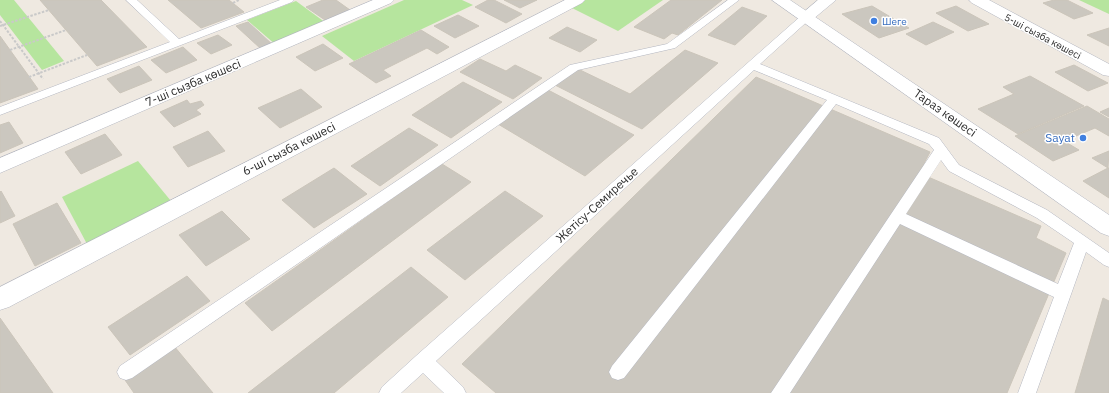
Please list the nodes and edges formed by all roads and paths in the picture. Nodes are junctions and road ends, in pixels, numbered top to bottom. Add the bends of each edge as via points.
1 (131, 0) edge
2 (239, 0) edge
3 (386, 0) edge
4 (577, 0) edge
5 (734, 0) edge
6 (780, 0) edge
7 (828, 0) edge
8 (978, 0) edge
9 (281, 1) edge
10 (233, 3) dead end
11 (49, 10) dead end
12 (806, 17) junction
13 (0, 22) edge
14 (1, 26) edge
15 (66, 30) dead end
16 (177, 43) junction
17 (19, 47) junction
18 (10, 50) dead end
19 (87, 55) dead end
20 (753, 65) junction
21 (1109, 71) edge
22 (38, 73) junction
23 (29, 77) dead end
24 (52, 92) junction
25 (834, 99) junction
26 (0, 112) edge
27 (941, 150) junction
28 (0, 166) edge
29 (897, 216) junction
30 (1109, 227) edge
31 (1082, 241) junction
32 (1109, 261) edge
33 (1061, 293) junction
34 (0, 299) edge
35 (423, 361) junction
36 (126, 372) dead end
37 (618, 372) dead end
38 (388, 393) edge
39 (457, 393) edge
40 (780, 393) edge
41 (1027, 393) edge

1 - 16 lane
2 - 10 path
3 - 28 street, 7-ші сызба көшесі
4 - 34 street, 6-ші сызба көшесі
5 - 36 lane via 671,46 574,67
6 - 12 street, Тараз көшесі
7 - 12 street
8 - 21 street, 5-ші сызба көшесі
9 - 16 lane
11 - 14 path
12 - 20 lane, Жетісу-Семиречье
12 - 30 street, Тараз көшесі
13 - 14 path
14 - 17 path
15 - 17 path
16 - 24 lane
17 - 18 path
17 - 22 path
19 - 22 path
20 - 25 lane
20 - 35 lane, Жетісу-Семиречье
22 - 23 path
22 - 24 path
24 - 26 lane
25 - 27 lane via 934,141
25 - 37 lane
27 - 29 lane
27 - 31 lane via 954,168 1042,214
29 - 33 lane
29 - 40 lane
31 - 32 lane
31 - 33 lane
33 - 41 lane
35 - 38 lane, Жетісу-Семиречье
35 - 39 lane

